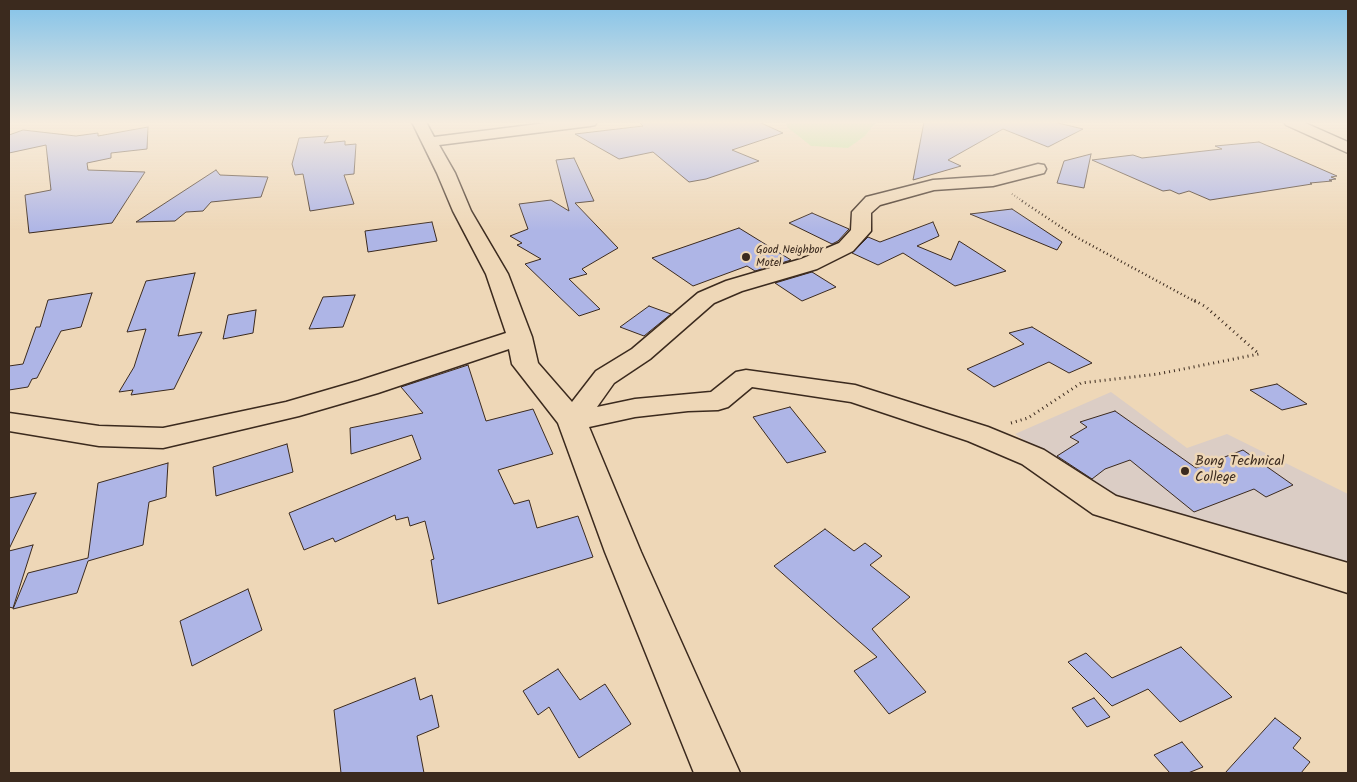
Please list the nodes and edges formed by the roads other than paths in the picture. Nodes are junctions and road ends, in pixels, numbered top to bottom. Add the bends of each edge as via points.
1 (438, 158) edge
2 (1038, 169) dead end
3 (520, 337) junction
4 (572, 420) junction
5 (9, 422) edge
6 (1348, 578) edge
7 (717, 773) edge

1 - 3 street via 462,211 497,274
2 - 4 street via 993,181 934,185 874,201 861,212 861,231 846,247 810,264 734,286 706,298 641,354 605,377
3 - 4 street via 525,364
3 - 5 street via 290,410 163,438 99,436
4 - 6 street via 635,408 718,401 746,378 855,394 978,434 1033,457 1105,505
4 - 7 street via 623,552

